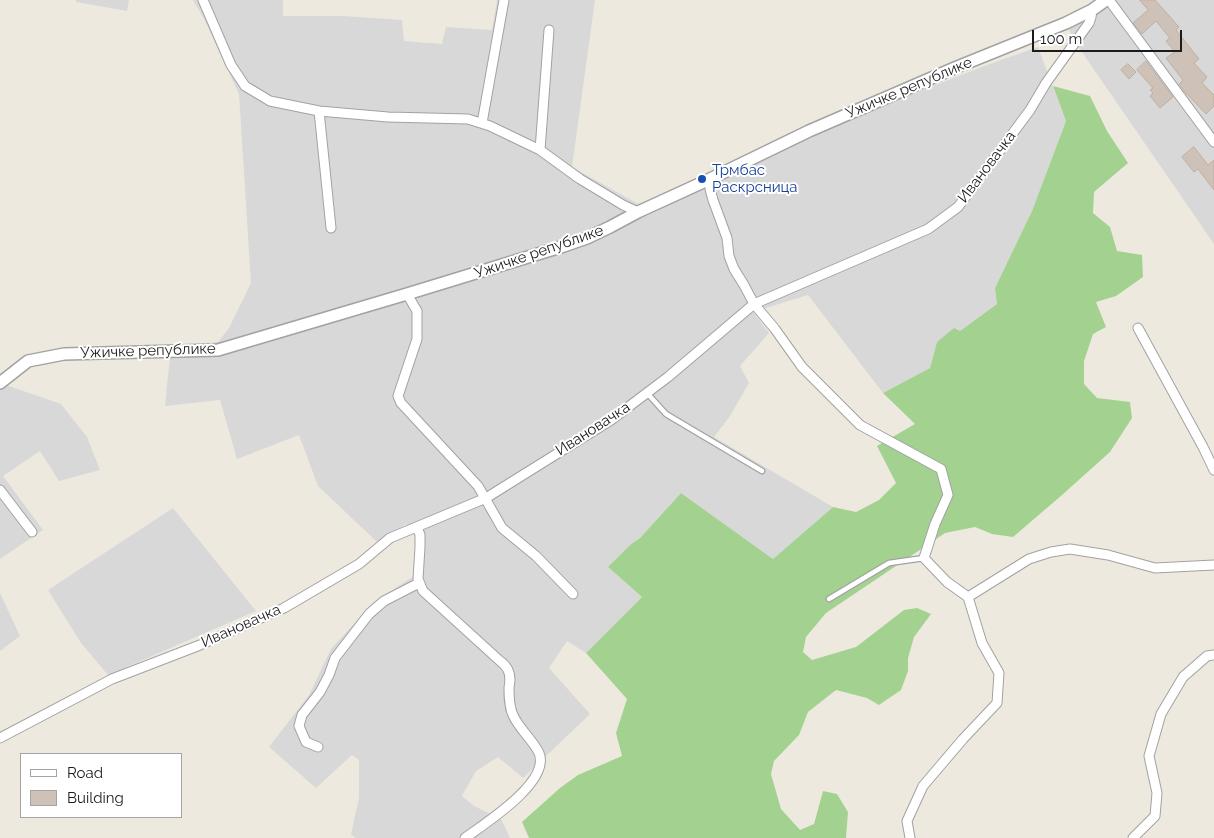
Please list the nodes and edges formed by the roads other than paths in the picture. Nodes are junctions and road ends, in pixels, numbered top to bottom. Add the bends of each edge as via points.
1 (203, 0) edge
2 (504, 0) edge
3 (1108, 0) edge
4 (1092, 10) junction
5 (549, 30) dead end
6 (318, 111) junction
7 (482, 123) junction
8 (1214, 142) edge
9 (540, 150) junction
10 (710, 179) junction
11 (638, 212) junction
12 (331, 228) dead end
13 (407, 294) junction
14 (754, 304) junction
15 (1138, 328) dead end
16 (0, 383) edge
17 (647, 393) junction
18 (1214, 470) edge
19 (762, 471) dead end
20 (0, 490) edge
21 (486, 498) junction
22 (418, 527) junction
23 (32, 532) dead end
24 (924, 558) junction
25 (1214, 565) edge
26 (419, 583) junction
27 (573, 594) dead end
28 (968, 597) junction
29 (829, 599) dead end
30 (1214, 655) edge
31 (0, 738) edge
32 (318, 747) dead end
33 (465, 838) edge
34 (910, 838) edge
35 (1133, 838) edge

1 - 6 street via 231,65 246,86 270,101
2 - 7 street
3 - 4 street, Ужичке републике
3 - 8 street
4 - 10 street, Ужичке републике via 810,131
4 - 14 street, Ивановачка via 1089,23 1030,110 958,207 928,229
5 - 9 street
6 - 7 street via 468,119
6 - 12 street
7 - 9 street
9 - 11 street via 580,179
10 - 11 street, Ужичке републике
10 - 14 street via 716,212 727,238 734,269
11 - 13 street, Ужичке републике via 580,240
13 - 16 street, Ужичке републике via 218,350 64,354 28,361
13 - 21 street via 417,311 417,338 398,396 400,403
14 - 17 street, Ивановачка
14 - 24 street via 802,367 860,425 941,469 948,495
15 - 18 street
17 - 19 lane via 666,414
17 - 21 street, Ивановачка via 611,420
20 - 23 street
21 - 22 street, Ивановачка
21 - 27 street via 502,528 536,556
22 - 26 street
22 - 31 street, Ивановачка via 390,538 358,564 284,608 112,679
24 - 28 street via 947,582
24 - 29 lane via 889,563
25 - 28 street via 1155,568 1070,549 1029,559
26 - 32 street via 384,601 369,614 335,658 329,675 302,715 299,726 306,742
26 - 33 street via 423,591 507,668 512,714 541,760 539,770 524,792
28 - 34 street via 982,643 999,673 997,703 923,786 907,820
30 - 35 street via 1207,656 1183,677 1161,714 1148,756 1157,793 1155,816

